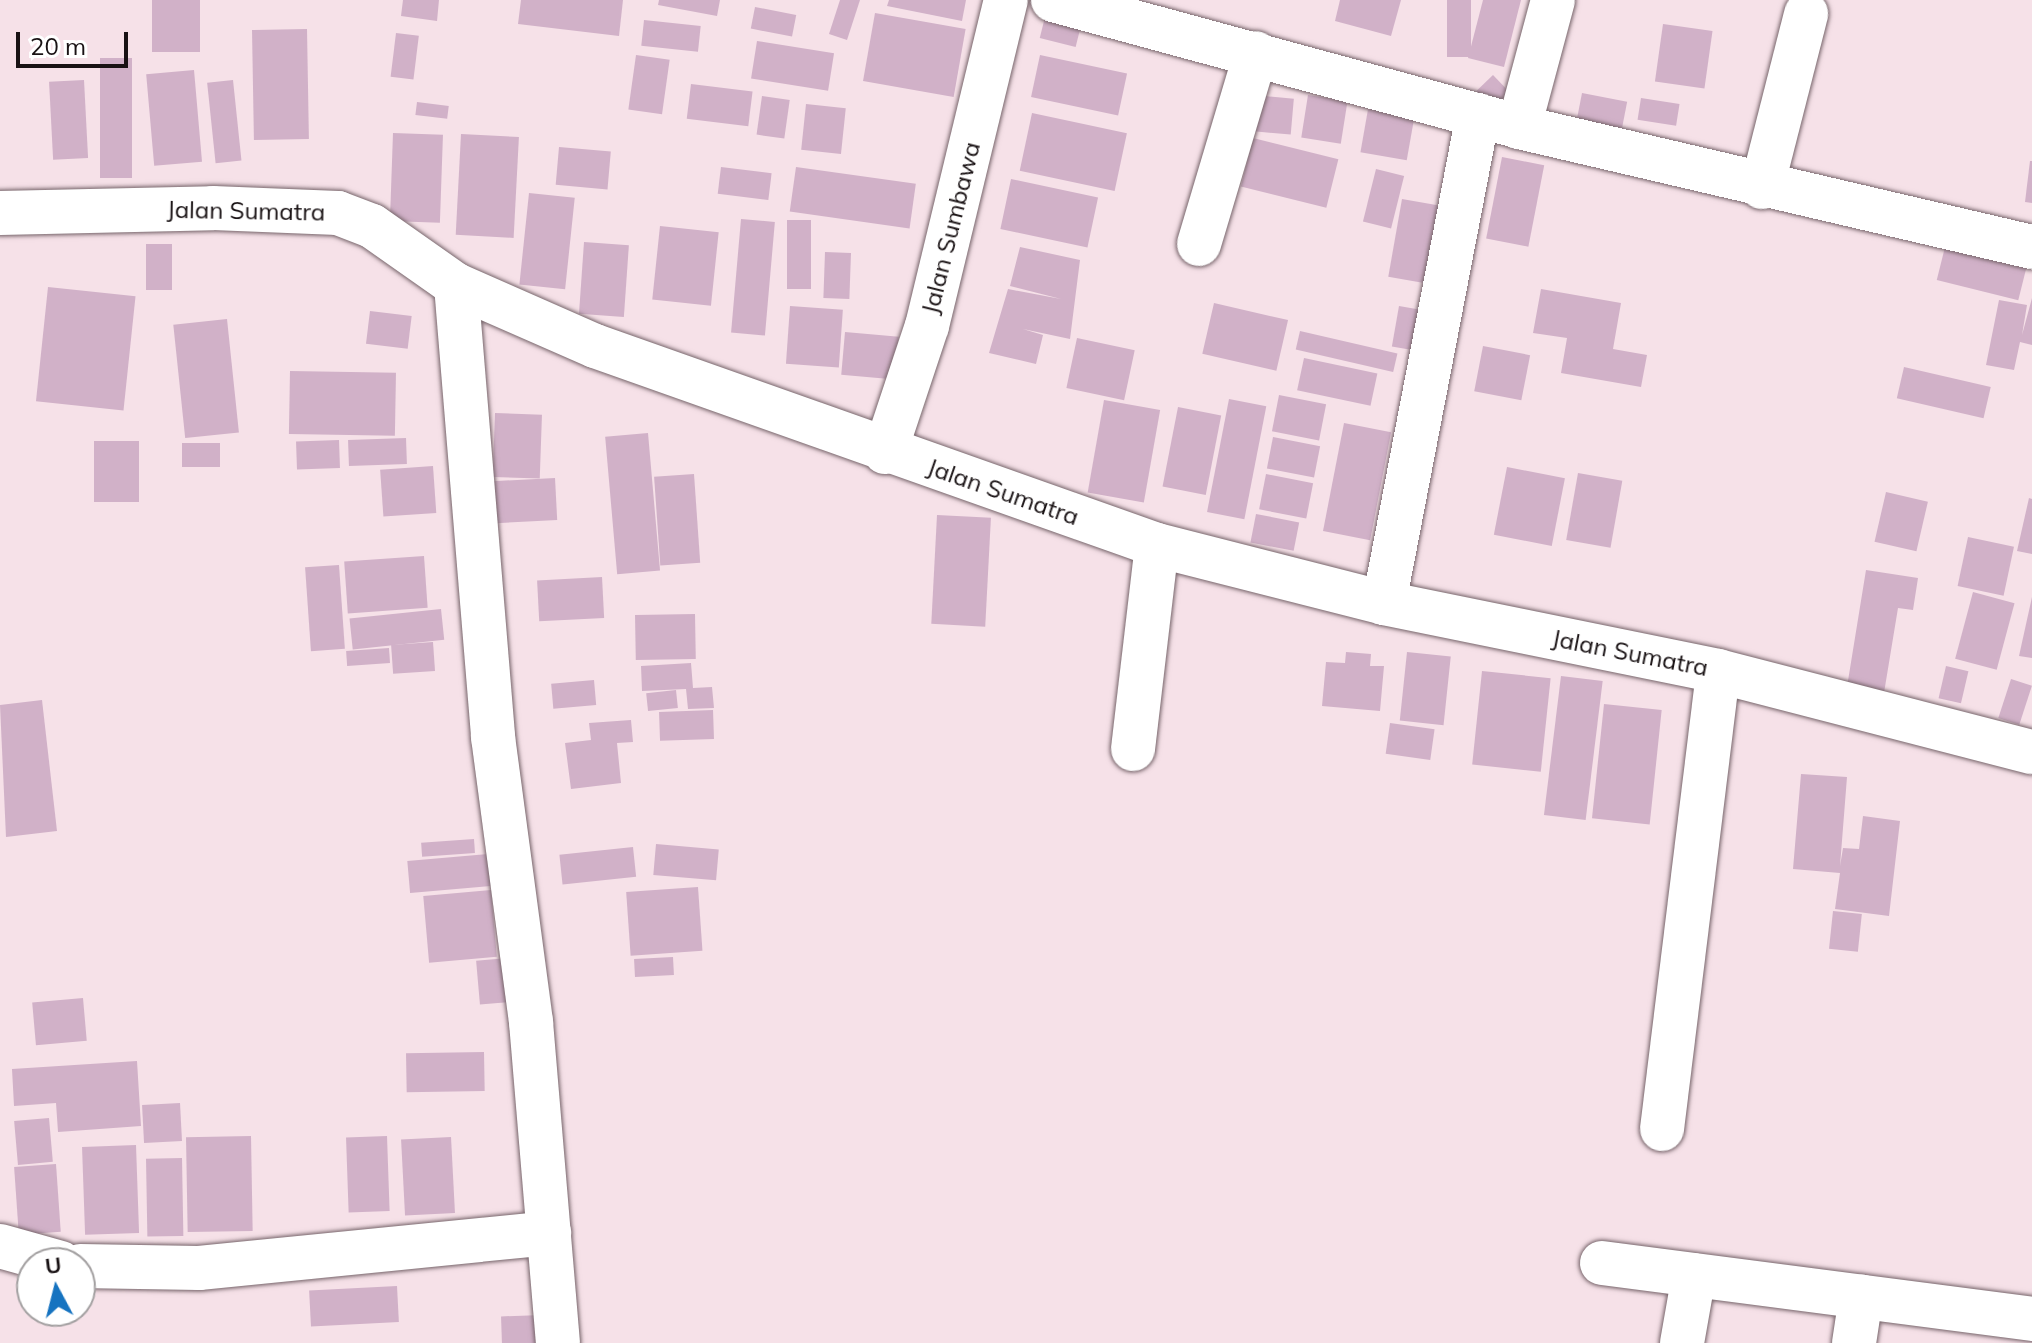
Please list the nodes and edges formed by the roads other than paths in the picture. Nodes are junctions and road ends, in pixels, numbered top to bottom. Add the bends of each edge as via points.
1 (1006, 0) edge
2 (1053, 0) edge
3 (1553, 0) edge
4 (1806, 14) dead end
5 (1256, 53) junction
6 (1478, 115) junction
7 (1519, 127) junction
8 (1762, 187) junction
9 (0, 213) edge
10 (1199, 244) dead end
11 (2032, 247) edge
12 (456, 285) junction
13 (885, 452) junction
14 (1157, 545) junction
15 (1384, 603) junction
16 (1718, 671) junction
17 (1133, 749) dead end
18 (2032, 752) edge
19 (1662, 1129) dead end
20 (549, 1233) junction
21 (1602, 1263) dead end
22 (96, 1266) edge
23 (1694, 1275) junction
24 (1861, 1297) junction
25 (2026, 1327) edge
26 (558, 1343) edge
27 (1682, 1343) edge
28 (1854, 1343) edge

1 - 13 street, Jalan Sumbawa via 927,326
2 - 5 street
3 - 7 street
4 - 8 street
5 - 6 street
5 - 10 street
6 - 7 street
6 - 15 street
7 - 8 street
8 - 11 street
9 - 12 street, Jalan Sumatra via 213,208 338,213 372,226
12 - 13 street, Jalan Sumatra via 595,346
12 - 20 street via 493,737 531,1022
13 - 14 street, Jalan Sumatra
14 - 15 street, Jalan Sumatra
14 - 17 street
15 - 16 street, Jalan Sumatra
16 - 18 street, Jalan Sumatra
16 - 19 street
20 - 22 street via 199,1268
20 - 26 street
21 - 23 street
23 - 24 street
23 - 27 street
24 - 25 street
24 - 28 street

